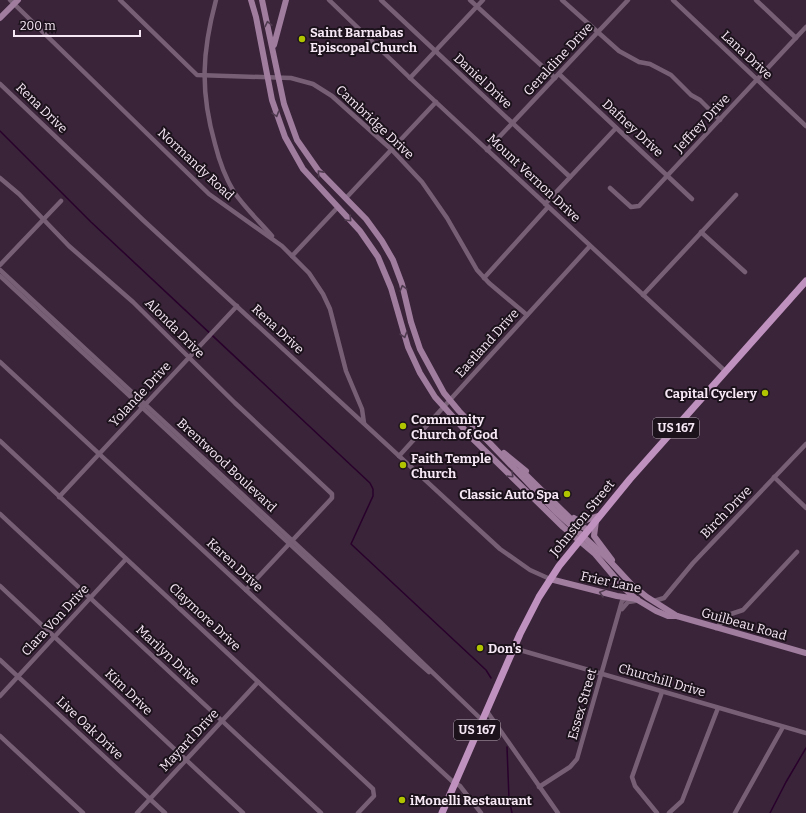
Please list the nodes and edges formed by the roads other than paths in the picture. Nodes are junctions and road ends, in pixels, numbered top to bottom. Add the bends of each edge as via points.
1 (120, 0) edge
2 (216, 0) edge
3 (251, 0) edge
4 (262, 0) edge
5 (286, 0) edge
6 (329, 0) edge
7 (381, 0) edge
8 (470, 0) edge
9 (484, 0) edge
10 (562, 0) edge
11 (628, 0) edge
12 (673, 0) edge
13 (756, 0) edge
14 (14, 1) edge
15 (477, 7) junction
16 (0, 18) edge
17 (806, 27) edge
18 (598, 33) junction
19 (796, 38) junction
20 (273, 47) junction
21 (436, 51) junction
22 (559, 74) junction
23 (204, 76) junction
24 (268, 76) junction
25 (278, 76) junction
26 (410, 78) junction
27 (555, 78) junction
28 (758, 80) junction
29 (0, 84) edge
30 (436, 102) junction
31 (720, 120) junction
32 (512, 123) junction
33 (806, 126) edge
34 (616, 128) junction
35 (392, 150) junction
36 (487, 150) junction
37 (667, 176) junction
38 (570, 177) junction
39 (0, 178) edge
40 (610, 188) dead end
41 (736, 195) dead end
42 (346, 198) junction
43 (692, 199) dead end
44 (61, 201) dead end
45 (546, 206) junction
46 (338, 208) junction
47 (43, 218) junction
48 (702, 232) junction
49 (278, 243) junction
50 (590, 246) junction
51 (292, 256) junction
52 (0, 265) edge
53 (0, 270) edge
54 (745, 272) dead end
55 (0, 276) edge
56 (484, 278) junction
57 (806, 281) edge
58 (643, 295) junction
59 (237, 306) junction
60 (526, 315) junction
61 (188, 357) junction
62 (0, 362) edge
63 (725, 371) junction
64 (450, 401) junction
65 (143, 406) junction
66 (443, 408) junction
67 (364, 423) junction
68 (473, 439) junction
69 (0, 441) edge
70 (806, 444) edge
71 (494, 447) junction
72 (99, 454) junction
73 (400, 456) junction
74 (511, 464) junction
75 (774, 478) junction
76 (59, 497) junction
77 (806, 508) edge
78 (0, 514) edge
79 (598, 516) junction
80 (587, 529) junction
81 (580, 538) junction
82 (291, 542) junction
83 (797, 552) dead end
84 (126, 559) junction
85 (615, 565) junction
86 (550, 579) junction
87 (0, 586) edge
88 (246, 590) junction
89 (626, 598) junction
90 (664, 598) junction
91 (90, 599) junction
92 (639, 601) junction
93 (654, 601) junction
94 (666, 609) junction
95 (621, 610) junction
96 (677, 616) junction
97 (716, 628) junction
98 (54, 637) junction
99 (513, 648) junction
100 (806, 653) edge
101 (0, 660) edge
102 (602, 675) junction
103 (18, 676) junction
104 (258, 682) junction
105 (662, 692) junction
106 (0, 696) edge
107 (718, 708) junction
108 (486, 710) junction
109 (222, 720) junction
110 (482, 720) junction
111 (783, 727) junction
112 (806, 733) edge
113 (0, 736) edge
114 (184, 760) junction
115 (455, 782) junction
116 (539, 787) junction
117 (150, 799) junction
118 (83, 813) edge
119 (136, 813) edge
120 (165, 813) edge
121 (243, 813) edge
122 (322, 813) edge
123 (358, 813) edge
124 (442, 813) edge
125 (481, 813) edge
126 (558, 813) edge
127 (657, 813) edge
128 (669, 813) edge
129 (735, 813) edge

1 - 23 street via 193,72
2 - 23 street via 206,39
3 - 24 main road
20 -> 4 main road
5 - 20 main road
6 - 26 street, Mount Vernon Drive
7 - 21 street, Daniel Drive
8 - 15 street
9 - 15 street
10 - 18 street
11 - 18 street, Geraldine Drive
12 - 28 street, Lana Drive
13 - 19 street
14 - 16 main road
14 - 49 street, Normandy Road via 209,194
15 - 21 street
15 - 27 street
17 - 19 street, Jeffrey Drive
18 - 22 street, Geraldine Drive
18 - 31 street via 619,52 671,75
19 - 28 street, Jeffrey Drive
20 - 25 main road
21 - 26 street
21 - 32 street, Daniel Drive
22 - 27 street, Geraldine Drive
22 - 34 street, Dafney Drive
23 - 24 street, Cambridge Drive
23 - 49 street via 209,125 227,179 245,206
24 - 25 street, Cambridge Drive
24 -> 46 main road via 279,122 295,157
25 - 35 street, Cambridge Drive via 303,81 324,90
42 -> 25 main road via 323,176 300,145 287,116
26 - 30 street, Mount Vernon Drive
27 - 32 street, Geraldine Drive
28 - 31 street, Jeffrey Drive
28 - 33 street, Lana Drive
29 - 59 street, Rena Drive
30 - 35 street
30 - 36 street, Mount Vernon Drive
31 - 37 street, Jeffrey Drive
32 - 36 street, Geraldine Drive
32 - 38 street, Daniel Drive
34 - 37 street, Dafney Drive
34 - 38 street
35 - 42 street
35 - 56 street, Cambridge Drive via 432,195
36 - 45 street, Mount Vernon Drive
37 - 40 street, Jeffrey Drive via 636,207 631,207
37 - 43 street, Dafney Drive
38 - 45 street
39 - 47 street, Alonda Drive
41 - 48 street
64 -> 42 main road via 432,374 420,349 402,284 392,260 375,231
44 - 47 street
45 - 50 street, Mount Vernon Drive
45 - 56 street
46 - 51 street
46 -> 66 main road via 360,231 380,261 391,288 408,347 423,378
47 - 52 street
47 - 61 street, Alonda Drive via 69,246 133,302
48 - 54 street
48 - 58 street
49 - 51 street, Normandy Road
50 - 58 street, Mount Vernon Drive
50 - 60 street, Eastland Drive
51 - 67 street, Normandy Road via 309,273 326,301 334,321 346,372 362,409
53 - 65 street, Brentwood Boulevard
55 - 65 street, Brentwood Boulevard
56 - 60 street, Cambridge Drive
57 - 63 main road, Johnston Street / US 167
58 - 63 street, Mount Vernon Drive
59 - 61 street, Yolande Drive
59 - 67 street, Rena Drive
60 - 64 street, Eastland Drive
61 - 65 street, Yolande Drive
61 - 82 street, Alonda Drive via 333,496
62 - 72 street, Karen Drive
63 - 79 main road, Johnston Street / US 167
64 - 66 street, Eastland Drive
64 - 71 main road
65 - 72 street, Yolande Drive
65 - 82 street, Brentwood Boulevard
66 - 68 main road
66 - 73 street, Eastland Drive
67 - 73 street, Rena Drive
68 - 74 main road via 483,443 501,460
68 -> 81 main road
69 - 76 street, Claymore Drive
70 - 75 street, Birch Drive
71 - 74 main road
71 - 79 main road via 531,475 577,520 586,522
72 - 76 street, Yolande Drive
72 - 88 street, Karen Drive
73 - 86 street, Rena Drive via 508,555 530,570
74 - 80 main road via 523,472 579,527
74 - 81 main road
75 - 77 street
75 - 90 street, Birch Drive via 693,563
76 - 84 street, Claymore Drive
78 - 91 street, Marilyn Drive
79 - 80 main road, Johnston Street / US 167
79 - 85 main road via 594,524 594,536
80 - 81 main road, Johnston Street / US 167
81 - 85 main road, Guilbeau Road
81 - 86 main road, Johnston Street / US 167
81 - 92 main road, Guilbeau Road
82 - 88 street
82 - 110 street, Brentwood Boulevard via 423,662
83 - 97 street via 743,610 731,614
84 - 91 street, Clara Von Drive
84 - 104 street, Claymore Drive
85 - 93 main road, Guilbeau Road via 632,585
89 -> 86 main road, Frier Lane
86 - 99 main road, Johnston Street / US 167
87 - 98 street, Kim Drive
88 - 115 street, Karen Drive
89 - 92 main road, Frier Lane
89 - 95 street, Essex Street via 622,601
90 - 93 street
90 - 94 street
91 - 98 street, Clara Von Drive
91 - 109 street, Marilyn Drive
92 - 94 main road, Frier Lane via 645,600
92 - 95 street via 628,602
92 - 96 main road, Guilbeau Road via 668,616
93 - 94 main road, Guilbeau Road
94 - 96 main road, Guilbeau Road
95 - 102 street, Essex Street
96 - 97 main road, Guilbeau Road
97 - 100 main road, Guilbeau Road
98 - 103 street, Clara Von Drive
98 - 114 street, Kim Drive
99 - 102 street, Churchill Drive
99 - 108 main road, Johnston Street / US 167
101 - 103 street, Live Oak Drive
102 - 105 street, Churchill Drive
102 - 116 street, Essex Street via 577,759 570,767
103 - 106 street, Clara Von Drive
103 - 117 street, Live Oak Drive
104 - 109 street, Mayard Drive
104 - 123 street, Claymore Drive via 373,790 374,796
105 - 107 street, Churchill Drive
105 - 127 street via 632,777
107 - 111 street, Churchill Drive
107 - 128 street via 682,801
108 - 110 main road, Johnston Street / US 167
108 - 116 street
109 - 114 street, Mayard Drive
109 - 122 street, Marilyn Drive
110 - 115 main road, Johnston Street / US 167
111 - 112 street, Churchill Drive
111 - 129 street
113 - 118 street
114 - 117 street, Mayard Drive
114 - 121 street, Kim Drive
115 - 124 main road, Johnston Street / US 167
115 - 125 street, Karen Drive
116 - 126 street
117 - 119 street, Mayard Drive
117 - 120 street, Live Oak Drive

